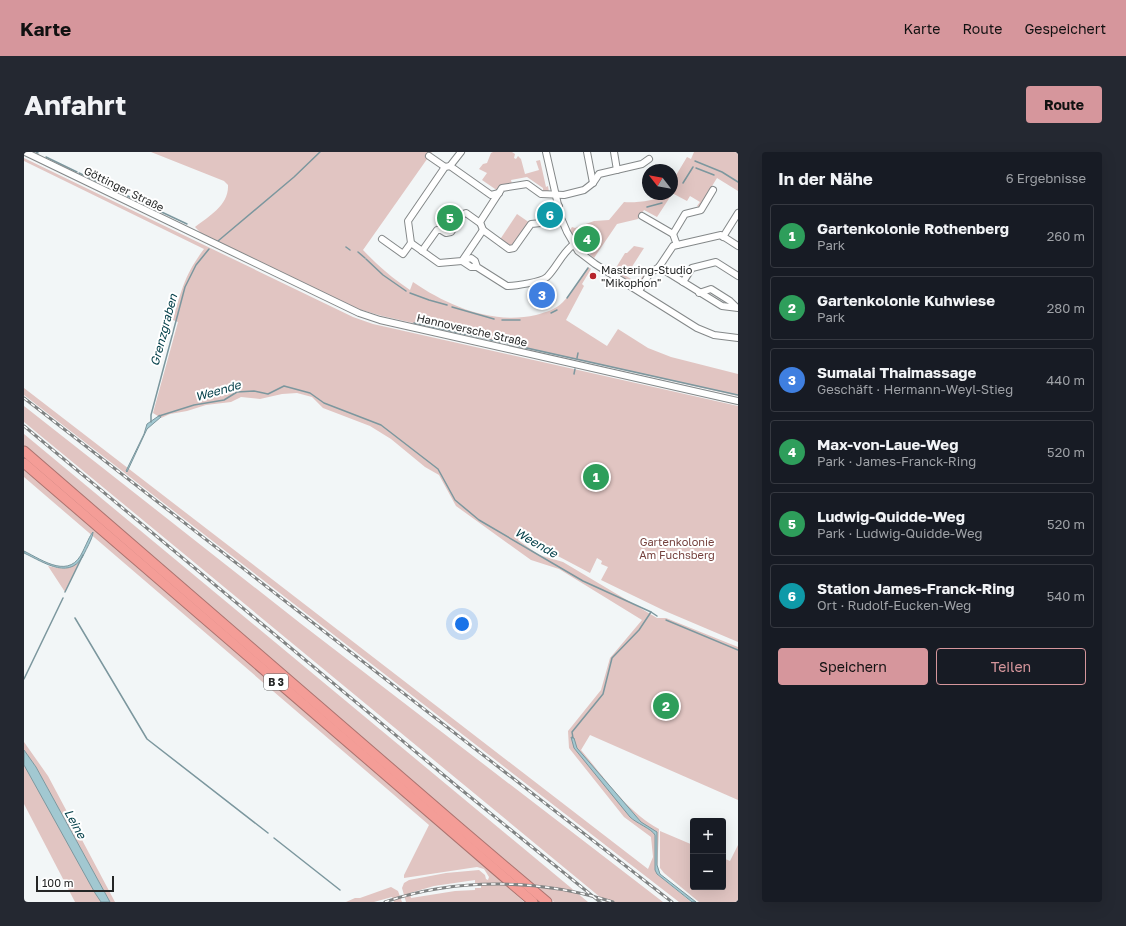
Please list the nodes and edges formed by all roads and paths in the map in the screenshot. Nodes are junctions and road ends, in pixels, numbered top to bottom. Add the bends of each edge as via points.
1 (25, 152) edge
2 (461, 152) edge
3 (546, 152) edge
4 (587, 152) edge
5 (614, 152) edge
6 (429, 156) dead end
7 (649, 159) dead end
8 (448, 167) junction
9 (617, 170) junction
10 (593, 183) junction
11 (713, 190) dead end
12 (499, 193) junction
13 (556, 195) junction
14 (559, 206) junction
15 (738, 213) edge
16 (642, 216) dead end
17 (738, 222) edge
18 (480, 223) junction
19 (731, 225) junction
20 (483, 230) junction
21 (673, 234) junction
22 (723, 237) junction
23 (382, 239) dead end
24 (410, 240) junction
25 (214, 244) joint
26 (574, 244) junction
27 (677, 245) junction
28 (738, 246) edge
29 (422, 251) junction
30 (462, 261) junction
31 (659, 267) junction
32 (738, 276) edge
33 (683, 282) junction
34 (638, 291) junction
35 (737, 308) edge
36 (738, 338) edge
37 (738, 401) edge
38 (24, 451) edge
39 (24, 463) edge
40 (532, 901) edge
41 (546, 901) edge

1 - 25 street, Göttinger Straße
2 - 8 street
3 - 13 street
4 - 10 street
5 - 9 street
6 - 8 street
7 - 9 street via 642,164
8 - 12 street via 491,195
8 - 24 street via 408,221
9 - 10 street via 599,174
10 - 13 street via 584,190
11 - 21 street via 701,210 685,214
12 - 13 street via 502,188 527,184 541,194
12 - 18 street
13 - 14 street
14 - 20 street via 551,209 541,222 531,224 514,248 509,249
14 - 26 street via 566,232
15 - 19 street
16 - 21 street
17 - 19 street
18 - 20 street
18 - 29 street via 466,213 463,214 451,232 437,230
19 - 22 street
20 - 30 street
21 - 27 street
22 - 27 street via 721,235
22 - 28 street
23 - 24 street via 403,254
24 - 29 street
25 - 37 street, Hannoversche Straße via 342,306 380,320
26 - 30 street via 566,250 543,280 507,286 477,267 471,267
26 - 34 street via 586,258
27 - 31 street via 673,246
29 - 30 street via 439,263
31 - 33 street
31 - 34 street via 650,273
32 - 33 street via 716,262 692,268
33 - 35 street via 722,306
34 - 36 street via 697,328 714,335
38 - 41 highway, B 3
39 - 40 highway, B 3

